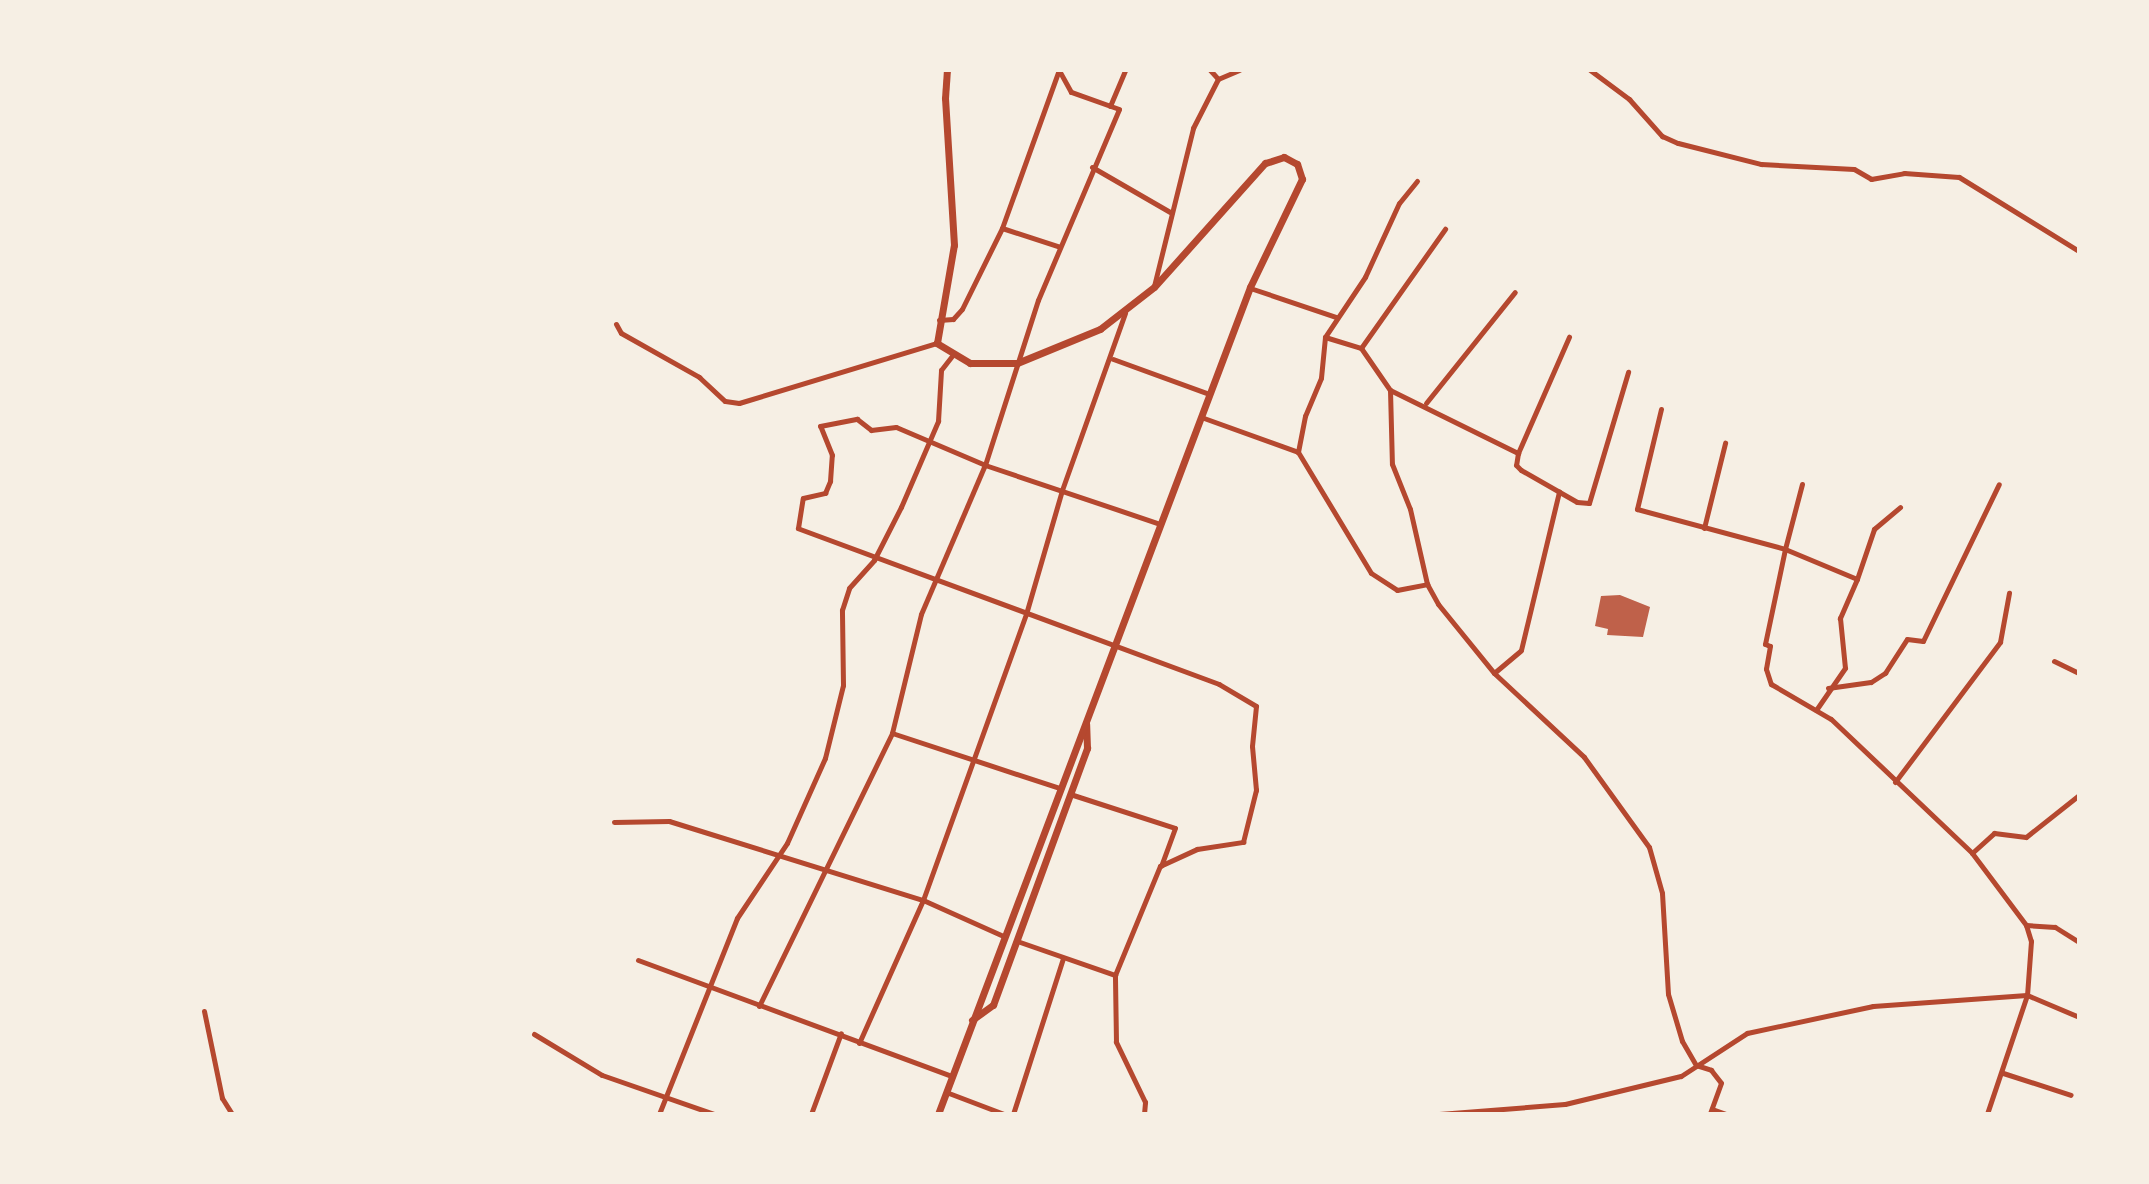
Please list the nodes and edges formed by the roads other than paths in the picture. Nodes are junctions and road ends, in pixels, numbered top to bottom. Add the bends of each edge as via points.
1 (947, 70) edge
2 (1059, 70) edge
3 (1125, 70) edge
4 (1210, 70) edge
5 (1239, 70) edge
6 (1590, 70) edge
7 (1218, 79) junction
8 (1110, 106) junction
9 (1092, 167) junction
10 (1417, 181) dead end
11 (1170, 212) junction
12 (1002, 228) junction
13 (1445, 229) dead end
14 (1060, 247) junction
15 (2079, 251) edge
16 (1154, 287) junction
17 (1250, 287) junction
18 (1515, 292) dead end
19 (1125, 313) junction
20 (1336, 317) junction
21 (938, 321) junction
22 (616, 324) dead end
23 (1325, 337) junction
24 (1569, 337) dead end
25 (937, 343) junction
26 (1361, 348) junction
27 (952, 356) junction
28 (1113, 359) junction
29 (1017, 363) junction
30 (1628, 372) dead end
31 (1390, 390) junction
32 (1209, 394) junction
33 (1426, 403) junction
34 (1661, 409) dead end
35 (1200, 417) junction
36 (930, 441) junction
37 (1725, 443) dead end
38 (1298, 452) junction
39 (1518, 453) junction
40 (985, 465) junction
41 (1802, 484) dead end
42 (1999, 484) dead end
43 (1062, 490) junction
44 (1559, 492) junction
45 (1900, 507) dead end
46 (1160, 524) junction
47 (1704, 528) junction
48 (1785, 549) junction
49 (874, 560) junction
50 (1857, 579) junction
51 (935, 581) junction
52 (1427, 584) junction
53 (2009, 593) dead end
54 (1026, 614) junction
55 (1112, 648) junction
56 (2054, 661) dead end
57 (1494, 673) junction
58 (2079, 673) edge
59 (1828, 688) junction
60 (1816, 710) junction
61 (1085, 718) junction
62 (892, 733) junction
63 (973, 757) junction
64 (1895, 782) junction
65 (1059, 788) junction
66 (1070, 794) junction
67 (2079, 795) edge
68 (614, 822) dead end
69 (1972, 853) junction
70 (777, 855) junction
71 (1160, 866) junction
72 (826, 868) junction
73 (923, 900) junction
74 (2026, 925) junction
75 (1003, 936) junction
76 (1017, 941) junction
77 (2079, 942) edge
78 (1063, 958) junction
79 (638, 960) dead end
80 (1115, 975) junction
81 (708, 987) junction
82 (2027, 995) junction
83 (759, 1006) junction
84 (204, 1011) dead end
85 (2079, 1017) edge
86 (972, 1021) junction
87 (841, 1033) junction
88 (534, 1034) dead end
89 (859, 1043) junction
90 (1696, 1065) junction
91 (2003, 1073) junction
92 (951, 1076) junction
93 (946, 1092) junction
94 (2071, 1095) dead end
95 (665, 1097) junction
96 (1711, 1111) edge
97 (232, 1114) edge
98 (659, 1114) edge
99 (714, 1114) edge
100 (811, 1114) edge
101 (938, 1114) edge
102 (1004, 1114) edge
103 (1013, 1114) edge
104 (1144, 1114) edge
105 (1439, 1114) edge
106 (1726, 1114) edge
107 (1987, 1114) edge

1 - 21 street via 954,245
2 - 8 street via 1071,92
2 - 12 street
3 - 8 street
4 - 7 street
5 - 7 street
6 - 15 street via 1629,99 1662,136 1678,143 1761,164 1854,169 1871,179 1904,173 1959,177
7 - 11 street via 1193,128
8 - 9 street via 1119,109
9 - 11 street
9 - 14 street
10 - 20 street via 1399,203 1365,277
11 - 16 street
12 - 14 street
12 - 21 street via 962,309 953,319
13 - 26 street
14 - 29 street
16 - 17 street via 1244,183 1265,163 1284,157 1297,164 1302,179
16 - 19 street
17 - 20 street
17 - 32 street
18 - 33 street
19 - 28 street
19 - 29 street via 1100,329
20 - 23 street
21 - 25 street
22 - 25 street via 621,333 699,377 725,401 739,403
23 - 26 street
23 - 38 street via 1321,378 1305,416
24 - 39 street
25 - 27 street
26 - 31 street
27 - 29 street via 970,363
27 - 36 street via 941,370 938,421
28 - 32 street
28 - 43 street
29 - 40 street
30 - 44 street via 1589,503
31 - 33 street
31 - 52 street via 1392,464 1410,509
32 - 35 street
33 - 39 street
34 - 47 street via 1637,509
35 - 38 street
35 - 46 street
36 - 40 street
36 - 49 street
36 - 49 street via 896,427 871,430 857,419 820,426 832,455 830,481 825,493 803,498 798,528
37 - 47 street
38 - 52 street via 1371,573 1397,590
39 - 44 street via 1516,465 1521,470
40 - 43 street
40 - 51 street
41 - 48 street
42 - 59 street via 1923,641 1907,639 1885,673 1871,682
43 - 46 street
43 - 54 street
44 - 57 street via 1521,650
45 - 50 street via 1874,529
46 - 55 street
47 - 48 street
48 - 50 street
48 - 60 street via 1765,644 1770,646 1766,669 1771,684
49 - 51 street
49 - 70 street via 849,588 842,610 843,685 825,758
50 - 59 street via 1840,618 1845,668
51 - 54 street
51 - 62 street via 921,614
52 - 57 street
53 - 64 street via 2000,642
54 - 55 street
54 - 63 street
55 - 61 street
55 - 71 street via 1219,684 1256,706 1256,790 1243,842 1197,849
56 - 58 street
57 - 90 street via 1584,757 1649,847 1662,893 1668,994 1682,1041
59 - 60 street
60 - 64 street
61 - 65 street
61 - 66 street via 1087,748
62 - 63 street
62 - 72 street
63 - 65 street
63 - 73 street
64 - 69 street
65 - 75 street
66 - 71 street via 1175,828
66 - 76 street
67 - 69 street via 2026,837 1994,833
68 - 70 street via 669,821
69 - 74 street
70 - 72 street
70 - 81 street via 737,918
71 - 80 street
72 - 73 street
72 - 83 street
73 - 75 street
73 - 89 street
74 - 77 street via 2055,927
74 - 82 street via 2031,941
75 - 86 street
76 - 78 street
76 - 86 street via 993,1005
78 - 80 street
78 - 103 street
79 - 81 street
80 - 104 street via 1116,1042 1145,1102
81 - 83 street
81 - 95 street
82 - 85 street
82 - 90 street via 1873,1006 1747,1033
82 - 91 street
83 - 87 street
84 - 97 street via 222,1098
86 - 92 street
87 - 89 street
87 - 100 street
88 - 95 street via 602,1075
89 - 92 street
90 - 96 street via 1711,1070 1721,1083
90 - 105 street via 1681,1076 1565,1104
91 - 94 street
91 - 107 street
92 - 93 street
93 - 101 street
93 - 102 street
95 - 98 street
95 - 99 street
96 - 106 street

